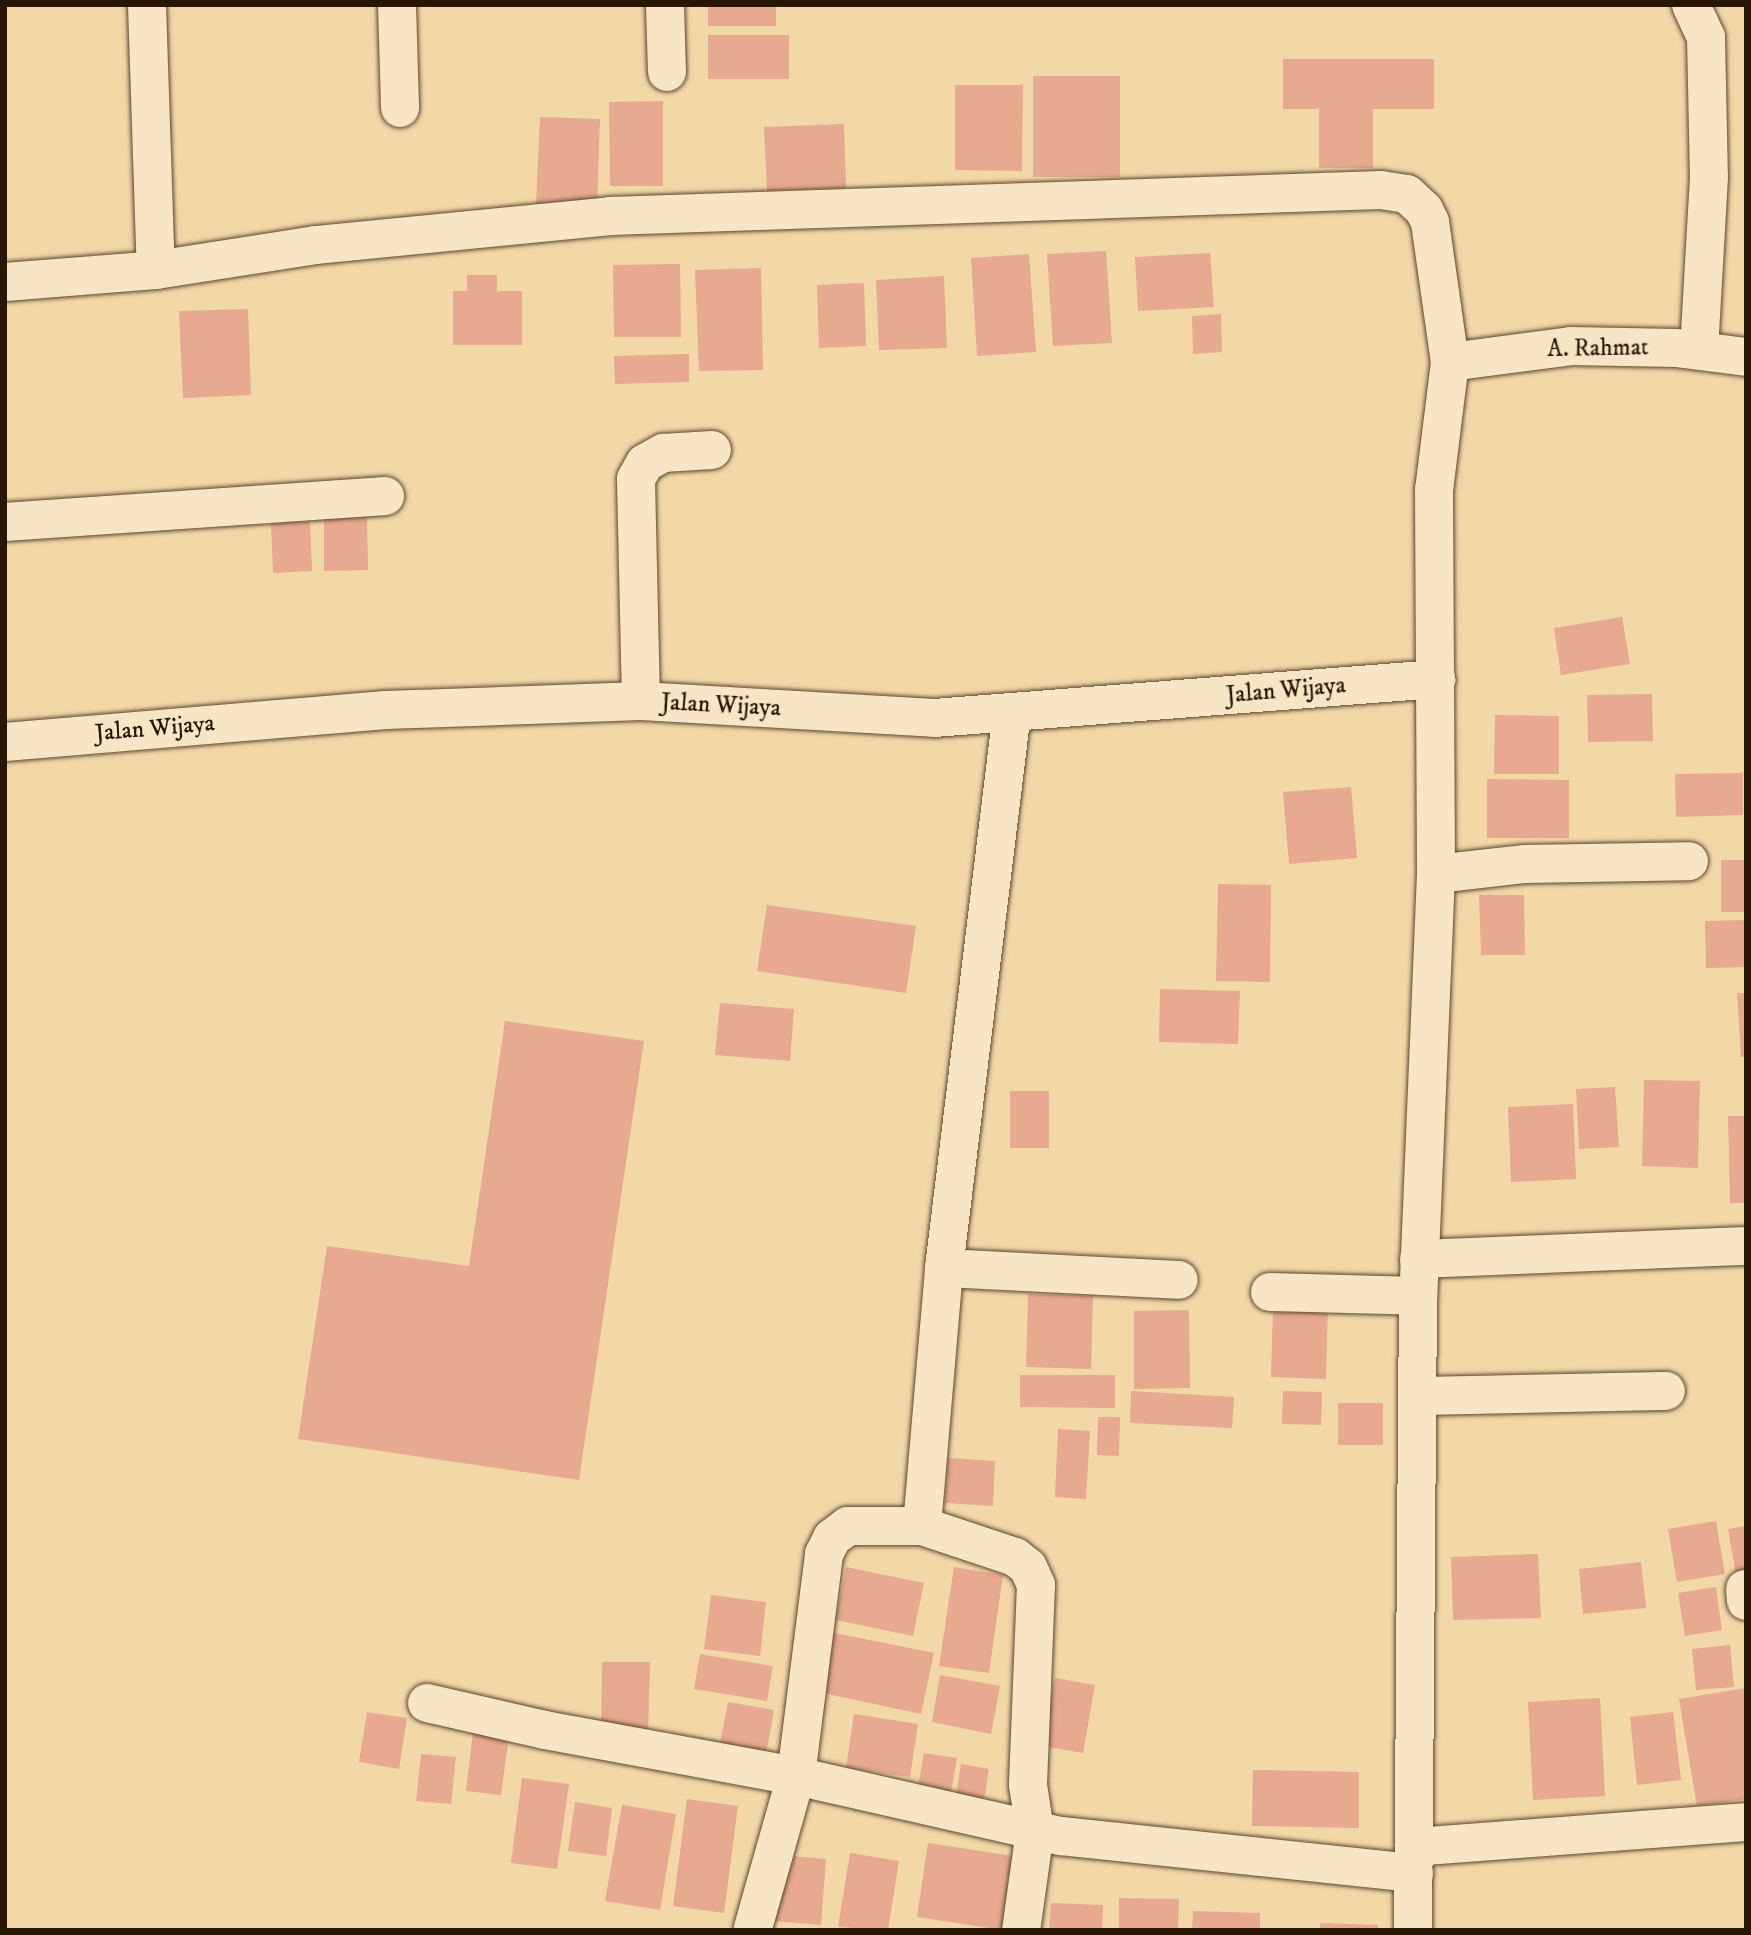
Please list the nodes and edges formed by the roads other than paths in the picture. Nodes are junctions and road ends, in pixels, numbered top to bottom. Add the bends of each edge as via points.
1 (147, 5) edge
2 (397, 5) edge
3 (665, 5) edge
4 (1691, 5) edge
5 (667, 72) dead end
6 (400, 108) dead end
7 (156, 270) junction
8 (5, 282) edge
9 (1699, 351) junction
10 (1746, 357) edge
11 (1450, 362) junction
12 (712, 450) dead end
13 (385, 496) dead end
14 (5, 522) edge
15 (1436, 679) junction
16 (641, 701) junction
17 (1012, 712) junction
18 (5, 742) edge
19 (1689, 861) dead end
20 (1436, 874) junction
21 (1746, 1245) edge
22 (944, 1268) junction
23 (1418, 1277) junction
24 (1179, 1280) dead end
25 (1270, 1292) dead end
26 (1666, 1391) dead end
27 (1418, 1396) junction
28 (922, 1526) junction
29 (1745, 1589) edge
30 (1746, 1601) edge
31 (427, 1703) dead end
32 (796, 1776) junction
33 (1746, 1822) edge
34 (1035, 1831) junction
35 (1414, 1860) junction
36 (753, 1928) dead end
37 (1021, 1930) edge
38 (1413, 1930) edge

1 - 7 street
2 - 6 street
3 - 5 street
4 - 9 street via 1706,37 1709,177
7 - 8 street
7 - 11 street via 316,245 610,216 1381,190 1407,194 1430,222
9 - 10 street, A. Rahmat
9 - 11 street, A. Rahmat via 1571,346
11 - 15 street via 1434,490
12 - 16 street via 663,453 645,463 636,479
13 - 14 street
15 - 17 street, Jalan Wijaya
15 - 20 street
16 - 17 street, Jalan Wijaya via 934,718
16 - 18 street, Jalan Wijaya via 386,710
17 - 22 street
19 - 20 street via 1525,864
20 - 23 street
21 - 23 street
22 - 24 street
22 - 28 street
23 - 25 street
23 - 27 street
26 - 27 street
27 - 35 street
28 - 32 street via 848,1526 832,1538 824,1554
28 - 34 street via 1015,1558 1028,1567 1036,1586 1028,1785
29 - 30 street
31 - 32 street via 545,1730
32 - 34 street
32 - 36 street
33 - 35 street
34 - 35 street
34 - 37 street
35 - 38 street

